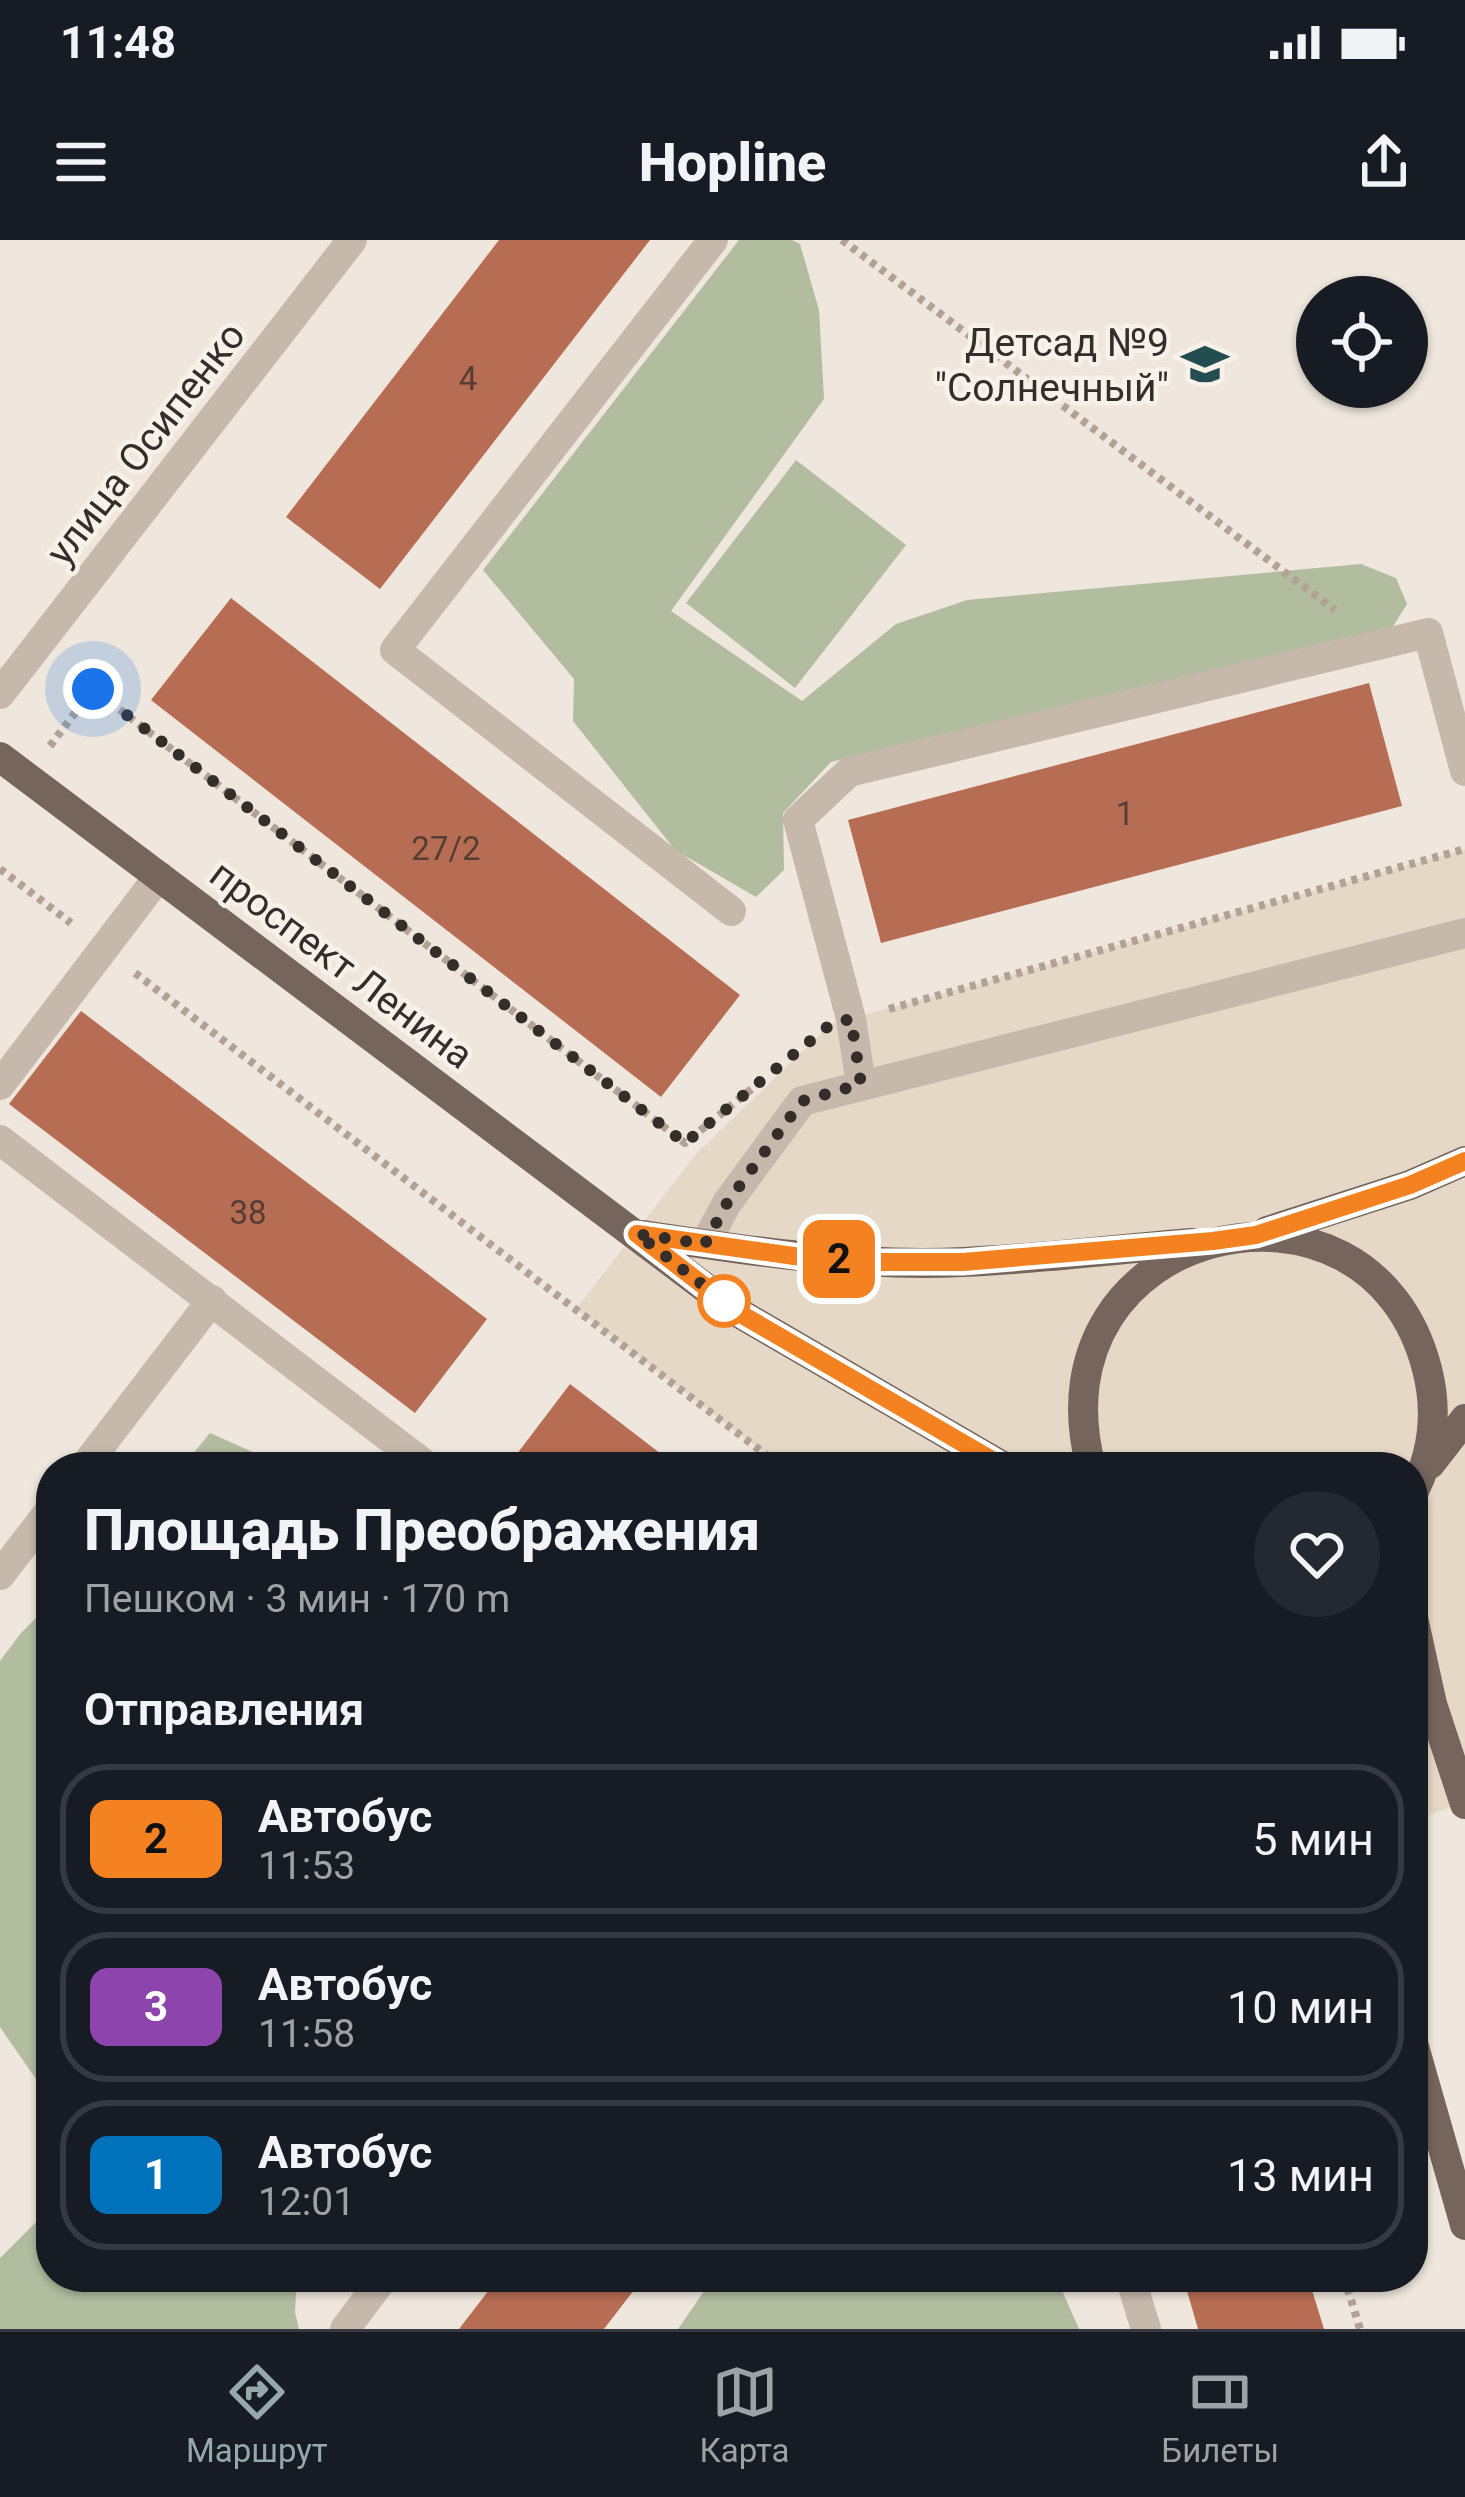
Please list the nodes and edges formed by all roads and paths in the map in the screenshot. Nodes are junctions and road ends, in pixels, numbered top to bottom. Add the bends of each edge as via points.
1 (352, 240) edge
2 (713, 240) edge
3 (842, 240) edge
4 (1380, 644) junction
5 (38, 646) junction
6 (0, 694) edge
7 (0, 757) edge
8 (1464, 761) edge
9 (1465, 849) edge
10 (0, 869) edge
11 (159, 876) junction
12 (731, 911) dead end
13 (1465, 933) edge
14 (104, 949) junction
15 (851, 1019) junction
16 (758, 1084) dead end
17 (861, 1084) junction
18 (0, 1085) edge
19 (0, 1140) edge
20 (1465, 1161) edge
21 (637, 1234) junction
22 (1256, 1235) junction
23 (1213, 1241) junction
24 (705, 1244) junction
25 (212, 1300) junction
26 (1465, 1419) edge
27 (95, 1452) edge
28 (409, 1452) edge
29 (762, 1452) edge
30 (978, 1452) edge
31 (1086, 1452) edge
32 (1427, 1452) edge
33 (1428, 1469) edge
34 (36, 1528) edge
35 (0, 1575) edge
36 (1428, 1687) edge
37 (1465, 1804) edge
38 (1428, 2096) edge
39 (1465, 2225) edge
40 (373, 2292) edge
41 (1135, 2292) edge
42 (1349, 2292) edge
43 (345, 2329) edge
44 (1146, 2329) edge
45 (1360, 2329) edge

1 - 5 street, улица Осипенко
2 - 12 street via 394,650
3 - 4 path
4 - 8 street via 1428,633
4 - 15 street via 849,772 798,820
5 - 6 street, улица Осипенко
5 - 16 path via 685,1143
7 - 11 main road, проспект Ленина
9 - 15 path
10 - 14 path
11 - 14 street
11 - 21 main road, проспект Ленина
13 - 17 street
14 - 18 street
14 - 29 path
15 - 17 street
17 - 24 street via 802,1101
19 - 25 street
20 - 22 main road
21 - 24 main road, проспект Ленина
21 - 30 main road, проспект Ленина via 739,1313
22 - 23 main road
22 - 32 main road via 1338,1255 1402,1311 1432,1390
23 - 24 main road, проспект Ленина via 963,1262 801,1257
23 - 31 main road via 1173,1256 1111,1312 1081,1393
25 - 27 street
25 - 28 street
26 - 33 main road
34 - 35 street
36 - 37 main road
38 - 39 main road
40 - 43 street
41 - 44 street
42 - 45 path

